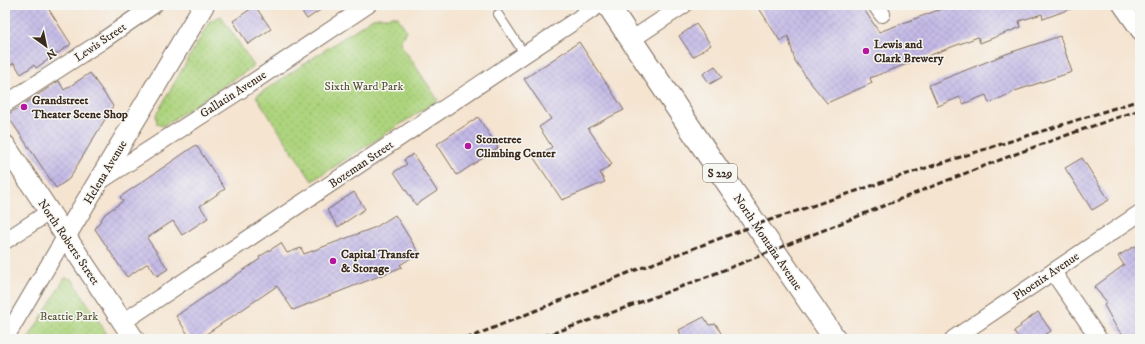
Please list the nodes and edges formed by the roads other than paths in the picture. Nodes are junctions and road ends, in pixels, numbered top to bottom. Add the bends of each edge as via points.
1 (154, 5) edge
2 (204, 5) edge
3 (368, 5) edge
4 (599, 5) edge
5 (608, 5) edge
6 (684, 5) edge
7 (1122, 5) edge
8 (498, 14) dead end
9 (1140, 32) edge
10 (631, 40) junction
11 (524, 55) junction
12 (5, 104) edge
13 (5, 145) edge
14 (98, 182) junction
15 (49, 212) junction
16 (1140, 213) edge
17 (65, 237) junction
18 (5, 240) edge
19 (1053, 272) junction
20 (123, 322) junction
21 (5, 338) edge
22 (134, 339) edge
23 (835, 339) edge
24 (953, 339) edge
25 (1099, 339) edge

1 - 12 street, Lewis Street
2 - 14 street, Helena Avenue
3 - 14 street, Gallatin Avenue
4 - 11 street, Bozeman Street
5 - 10 main road, North Montana Avenue / S 229
6 - 10 street
7 - 9 street
8 - 11 lane
10 - 23 main road, North Montana Avenue / S 229
11 - 20 street, Bozeman Street
13 - 15 street, North Roberts Street
14 - 17 street, Helena Avenue
15 - 17 street, North Roberts Street
15 - 18 street
16 - 19 street, Phoenix Avenue
17 - 20 street, North Roberts Street
17 - 21 street, Helena Avenue
19 - 24 street, Phoenix Avenue
19 - 25 street
20 - 22 street, North Roberts Street

